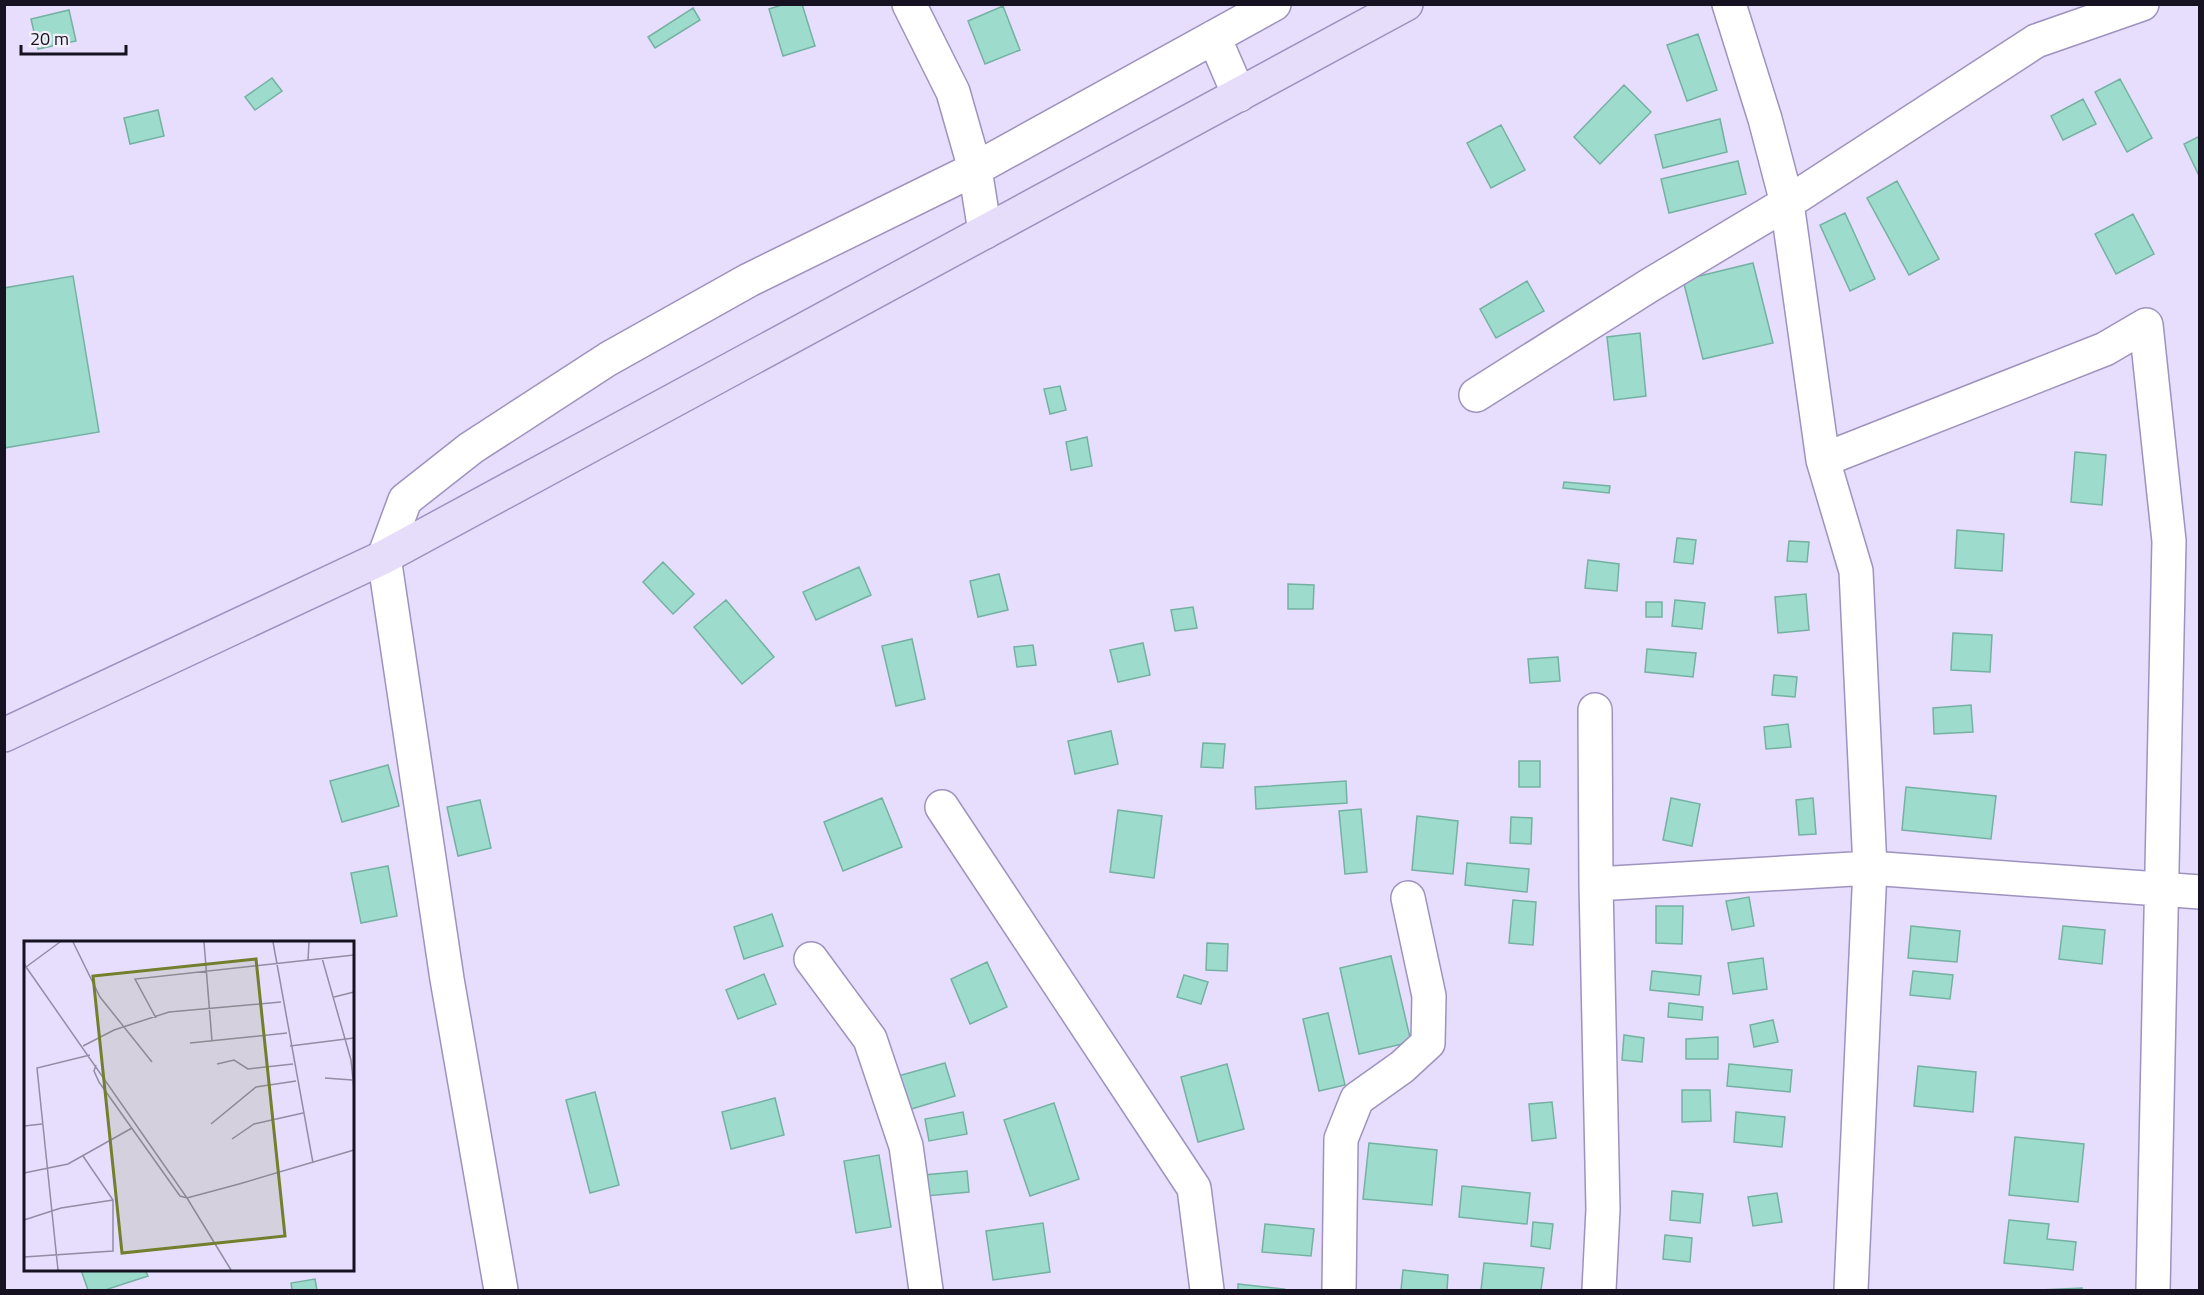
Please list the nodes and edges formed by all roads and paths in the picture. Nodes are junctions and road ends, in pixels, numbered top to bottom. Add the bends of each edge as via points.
1 (909, 4) edge
2 (1274, 4) edge
3 (1406, 4) edge
4 (1729, 4) edge
5 (2142, 4) edge
6 (1214, 37) junction
7 (1239, 95) junction
8 (975, 169) junction
9 (1787, 203) junction
10 (985, 232) junction
11 (1476, 395) dead end
12 (1823, 460) junction
13 (384, 557) junction
14 (1595, 710) dead end
15 (4, 735) edge
16 (942, 807) dead end
17 (1870, 868) junction
18 (1596, 884) junction
19 (2162, 891) junction
20 (2199, 892) edge
21 (1408, 898) dead end
22 (811, 959) dead end
23 (501, 1290) edge
24 (926, 1290) edge
25 (1207, 1290) edge
26 (1339, 1290) edge
27 (1599, 1290) edge
28 (1851, 1290) edge
29 (2153, 1290) edge

1 - 8 street via 953,92
2 - 6 street
3 - 7 main road
4 - 9 street
5 - 9 street via 2036,41
6 - 7 street
6 - 8 street
7 - 10 main road
8 - 10 street
8 - 13 street via 749,280 608,359 471,448 405,500
9 - 11 street
9 - 12 street
10 - 13 main road
12 - 17 street via 1856,571
12 - 19 street via 2105,349 2146,325 2169,541
13 - 15 main road
13 - 23 street via 447,979
14 - 18 street
16 - 25 street via 1194,1188
17 - 18 street
17 - 19 street
17 - 28 street
18 - 27 street via 1603,1209
19 - 20 street
19 - 29 street
21 - 26 street via 1429,996 1428,1043 1357,1099 1341,1140
22 - 24 street via 870,1039 906,1146

